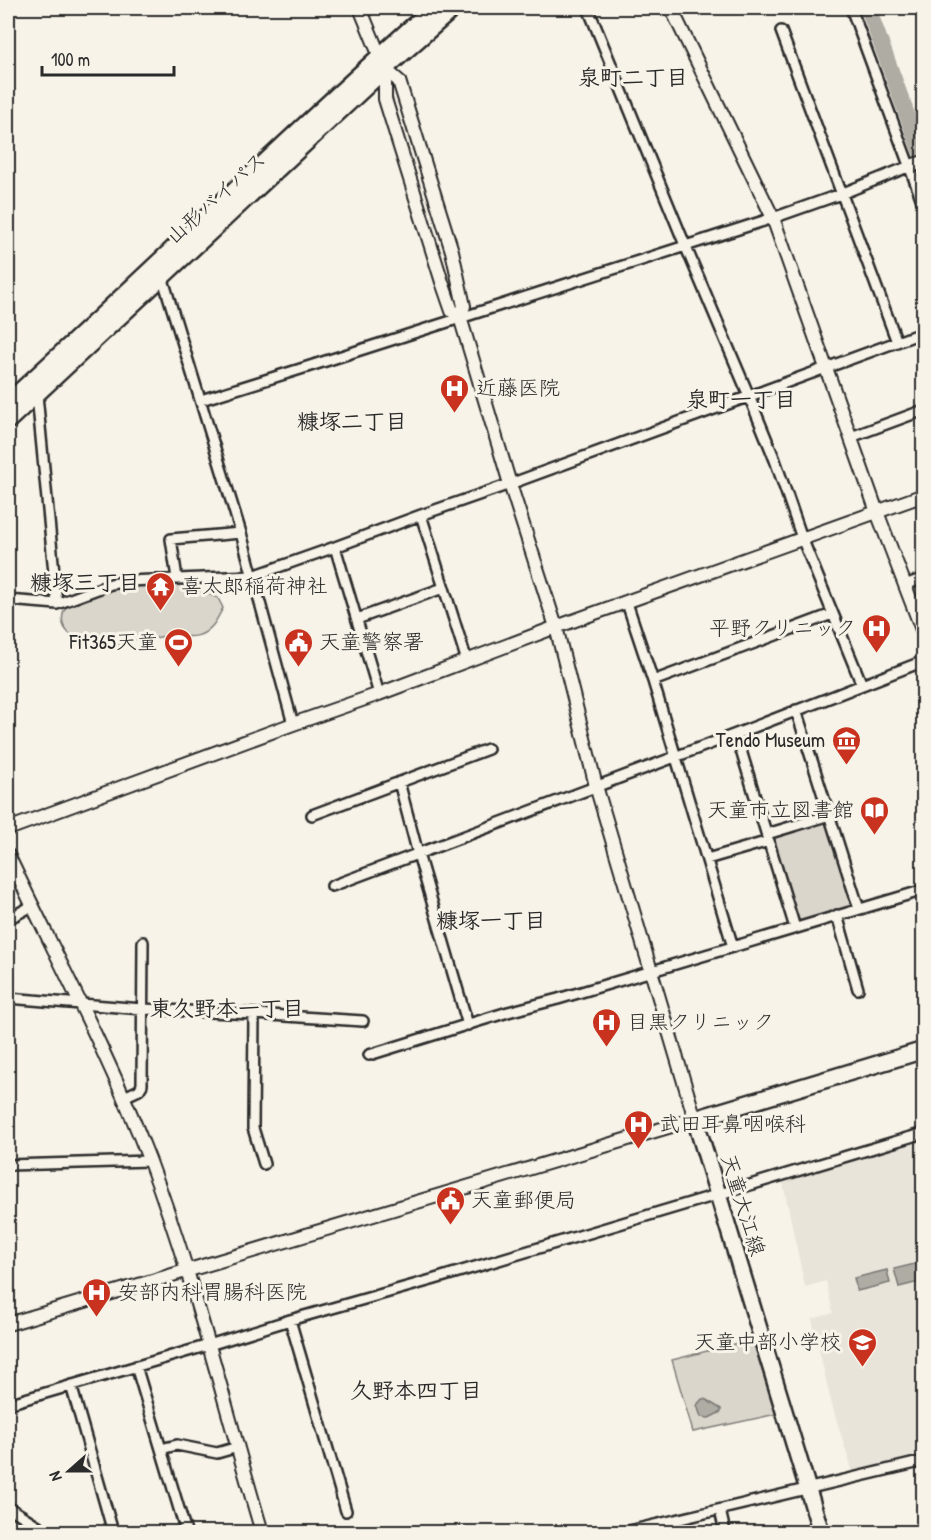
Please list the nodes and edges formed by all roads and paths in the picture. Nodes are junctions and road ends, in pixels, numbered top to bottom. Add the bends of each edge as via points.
1 (360, 8) edge
2 (433, 8) edge
3 (454, 8) edge
4 (588, 8) edge
5 (671, 8) edge
6 (851, 8) edge
7 (781, 31) dead end
8 (382, 62) junction
9 (924, 162) edge
10 (910, 166) junction
11 (841, 194) junction
12 (924, 206) edge
13 (773, 218) junction
14 (685, 246) junction
15 (162, 276) junction
16 (460, 317) junction
17 (924, 332) edge
18 (897, 342) junction
19 (826, 367) junction
20 (37, 394) junction
21 (749, 396) junction
22 (201, 400) junction
23 (8, 402) edge
24 (924, 410) edge
25 (8, 421) edge
26 (851, 437) junction
27 (510, 484) junction
28 (924, 495) edge
29 (877, 512) junction
30 (421, 514) junction
31 (241, 533) junction
32 (802, 538) junction
33 (335, 547) junction
34 (253, 576) junction
35 (177, 578) junction
36 (924, 578) edge
37 (904, 585) junction
38 (443, 588) junction
39 (8, 600) edge
40 (627, 603) junction
41 (57, 604) junction
42 (832, 614) junction
43 (357, 619) junction
44 (556, 627) junction
45 (924, 635) edge
46 (467, 661) junction
47 (924, 661) edge
48 (652, 681) junction
49 (862, 685) junction
50 (378, 694) junction
51 (795, 710) junction
52 (292, 724) junction
53 (736, 734) junction
54 (488, 749) dead end
55 (675, 756) junction
56 (399, 782) junction
57 (597, 786) junction
58 (312, 814) dead end
59 (830, 815) junction
60 (8, 829) edge
61 (768, 838) junction
62 (418, 854) junction
63 (8, 855) edge
64 (707, 859) junction
65 (332, 886) dead end
66 (924, 890) edge
67 (32, 906) junction
68 (859, 909) junction
69 (837, 915) junction
70 (8, 919) edge
71 (795, 928) junction
72 (143, 942) dead end
73 (733, 947) junction
74 (652, 971) junction
75 (858, 989) dead end
76 (8, 998) edge
77 (80, 1004) junction
78 (142, 1009) junction
79 (254, 1014) junction
80 (363, 1021) dead end
81 (468, 1025) junction
82 (924, 1050) edge
83 (369, 1055) dead end
84 (124, 1097) junction
85 (695, 1119) junction
86 (924, 1133) edge
87 (150, 1161) junction
88 (264, 1164) dead end
89 (8, 1165) edge
90 (718, 1194) junction
91 (188, 1270) junction
92 (290, 1320) junction
93 (8, 1324) edge
94 (209, 1346) junction
95 (136, 1366) junction
96 (71, 1385) junction
97 (8, 1404) edge
98 (238, 1447) junction
99 (161, 1449) junction
100 (924, 1461) edge
101 (808, 1489) junction
102 (8, 1507) edge
103 (720, 1510) junction
104 (346, 1511) dead end
105 (48, 1533) edge
106 (113, 1533) edge
107 (186, 1533) edge
108 (262, 1533) edge
109 (625, 1533) edge
110 (725, 1533) edge
111 (821, 1533) edge

1 - 8 street
2 - 8 main road, 山形バイパス
3 - 8 main road, 山形バイパス
4 - 14 street
5 - 13 street
6 - 10 street
7 - 11 street
8 - 15 main road, 山形バイパス via 269,179
8 - 16 street via 385,99 442,282 452,311
8 - 16 street via 399,81 452,251 464,306
8 - 23 main road, 山形バイパス
9 - 10 street
10 - 11 street
10 - 12 street
11 - 13 street
11 - 18 street
13 - 14 street
13 - 19 street
14 - 16 street
14 - 21 street
15 - 20 main road, 山形バイパス
15 - 22 street
16 - 22 street
16 - 27 street
17 - 18 street
18 - 19 street
19 - 21 street
19 - 26 street
20 - 25 main road, 山形バイパス
20 - 41 street
21 - 27 street
21 - 32 street
22 - 31 street
24 - 26 street
26 - 29 street
27 - 30 street
27 - 44 street
28 - 29 street
29 - 32 street
29 - 37 street
30 - 33 street
30 - 38 street
31 - 34 street
31 - 35 street via 171,539
32 - 40 street
32 - 42 street
33 - 34 street
33 - 43 street
34 - 35 street
34 - 52 street
35 - 41 street via 111,584
36 - 37 street
37 - 45 street
38 - 43 street
38 - 46 street
39 - 41 street
40 - 44 street
40 - 48 street
42 - 48 street
42 - 49 street
43 - 50 street
44 - 46 street
44 - 57 street
46 - 50 street
47 - 49 street
48 - 55 street
49 - 51 street
50 - 52 street
51 - 53 street
51 - 59 street
52 - 60 street
53 - 55 street
53 - 61 street
54 - 56 street
55 - 57 street
55 - 64 street
56 - 58 street
56 - 62 street
57 - 62 street
57 - 74 street
59 - 61 street
59 - 68 street
61 - 64 street
61 - 71 street
62 - 65 street
62 - 81 street
63 - 67 street
64 - 73 street
66 - 68 street
67 - 70 street
67 - 77 street
68 - 69 street
69 - 71 street
69 - 75 street
71 - 73 street
72 - 78 street
73 - 74 street
74 - 81 street
74 - 85 street
76 - 77 street
77 - 78 street
77 - 84 street
78 - 79 street
78 - 84 street via 142,1085
79 - 80 street
79 - 88 street via 253,1128
81 - 83 street
82 - 85 main road
84 - 87 street
85 - 90 main road, 天童大江線
85 - 91 street
86 - 90 street
87 - 89 street
87 - 91 street
90 - 92 street
90 - 101 main road, 天童大江線
91 - 93 street
91 - 94 street
92 - 94 street
92 - 104 street
94 - 95 street
94 - 98 street
95 - 96 street
95 - 99 street
96 - 97 street
96 - 106 street
98 - 99 street via 217,1453 177,1445
98 - 108 street
99 - 107 street
100 - 101 street
101 - 103 street
101 - 111 main road, 天童大江線
102 - 105 street
103 - 109 street
103 - 110 street

